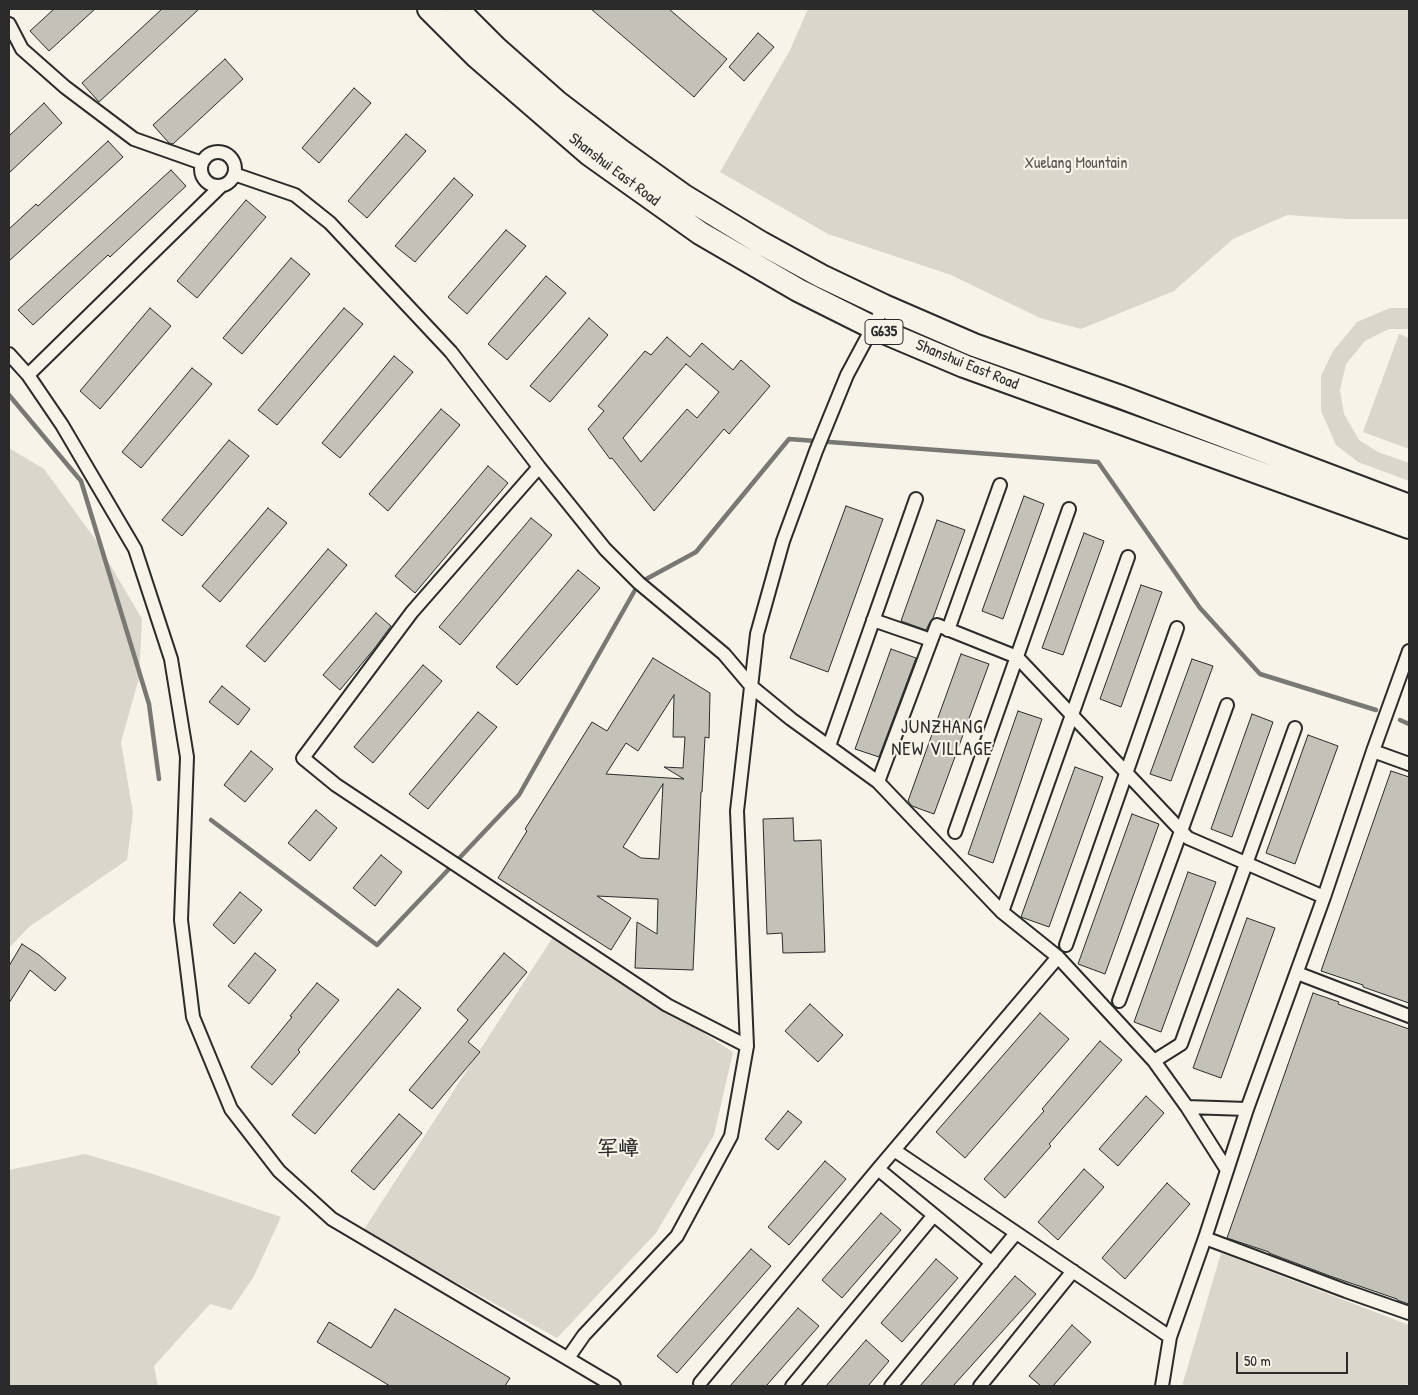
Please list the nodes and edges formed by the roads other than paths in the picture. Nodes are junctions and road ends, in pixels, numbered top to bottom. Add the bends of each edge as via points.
1 (429, 9) edge
2 (458, 9) edge
3 (9, 24) edge
4 (202, 163) junction
5 (234, 174) junction
6 (221, 186) junction
7 (884, 306) junction
8 (872, 327) junction
9 (9, 354) edge
10 (28, 375) junction
11 (539, 467) junction
12 (1000, 485) dead end
13 (916, 499) dead end
14 (1409, 506) edge
15 (1069, 509) dead end
16 (1409, 527) edge
17 (1128, 557) dead end
18 (873, 620) junction
19 (1178, 628) dead end
20 (948, 630) junction
21 (931, 640) junction
22 (1409, 651) edge
23 (1017, 657) junction
24 (752, 687) junction
25 (1227, 705) dead end
26 (1072, 716) junction
27 (1295, 728) dead end
28 (828, 746) junction
29 (1373, 751) junction
30 (1409, 764) edge
31 (1126, 773) junction
32 (878, 782) junction
33 (1181, 831) junction
34 (955, 832) dead end
35 (1246, 863) junction
36 (1324, 897) junction
37 (1002, 912) junction
38 (1066, 945) dead end
39 (1058, 957) junction
40 (1297, 973) junction
41 (1119, 1001) dead end
42 (1409, 1016) edge
43 (747, 1046) junction
44 (1154, 1061) junction
45 (1188, 1107) junction
46 (1247, 1109) junction
47 (894, 1150) junction
48 (878, 1169) junction
49 (1227, 1170) junction
50 (934, 1215) junction
51 (1016, 1232) junction
52 (1205, 1238) junction
53 (992, 1263) junction
54 (1073, 1271) junction
55 (1409, 1313) edge
56 (1170, 1337) junction
57 (568, 1358) junction
58 (700, 1383) dead end
59 (614, 1386) edge
60 (792, 1386) edge
61 (891, 1386) edge
62 (980, 1386) edge
63 (1162, 1386) edge

1 - 8 highway, Shanshui East Road / G635 via 477,57 589,154 700,233 798,290
2 - 7 highway, Shanshui East Road / G635 via 557,102 684,196 761,243
3 - 4 street via 22,49 65,87 134,139
4 - 5 street via 207,156 223,153 235,165
4 - 6 street via 201,172 205,180 212,186
5 - 6 street via 230,182
5 - 11 street via 295,195 330,223 452,352
6 - 10 street
7 - 8 street
7 - 14 highway, Shanshui East Road / G635 via 974,345
8 - 16 highway, Shanshui East Road / G635 via 964,366
8 - 24 street via 847,375 783,541 757,634
9 - 10 street
10 - 57 street via 62,425 135,549 171,659 187,756 182,920 193,1017 231,1109 279,1171 332,1219
11 - 24 street via 606,550 639,583 724,654
11 - 43 street via 412,612 303,758 336,785 667,1005
12 - 20 street
13 - 18 street
15 - 23 street
17 - 26 street
18 - 21 street
18 - 28 street
19 - 31 street
20 - 21 street via 937,625
20 - 23 street
21 - 32 street
22 - 29 street
23 - 26 street
23 - 34 street
24 - 28 street
24 - 43 street via 736,811
25 - 33 street
26 - 31 street
26 - 37 street
27 - 35 street
28 - 32 street
29 - 30 street
29 - 36 street
31 - 33 street
31 - 38 street
32 - 37 street
33 - 35 street via 1188,838
33 - 41 street
35 - 36 street
35 - 44 street via 1181,1044
36 - 40 street
37 - 39 street
39 - 44 street
39 - 47 street
40 - 42 street
40 - 46 street
43 - 57 street via 731,1136 677,1236 584,1335
44 - 45 street
45 - 46 street
45 - 49 street
46 - 49 street
47 - 48 street
47 - 51 street
48 - 50 street
48 - 58 street
49 - 52 street
50 - 53 street
50 - 60 street
51 - 53 street
51 - 54 street
52 - 55 street
52 - 56 street
53 - 61 street
54 - 56 street
54 - 62 street
56 - 63 street
57 - 59 street

